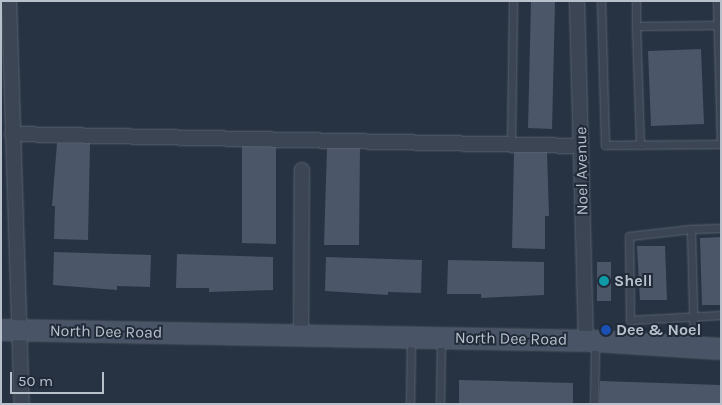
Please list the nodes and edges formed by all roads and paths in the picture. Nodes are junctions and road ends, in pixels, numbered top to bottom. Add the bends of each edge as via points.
1 (9, 1) edge
2 (513, 1) edge
3 (577, 1) edge
4 (601, 1) edge
5 (636, 1) edge
6 (717, 1) edge
7 (718, 25) junction
8 (636, 26) junction
9 (12, 134) junction
10 (511, 144) junction
11 (640, 144) junction
12 (721, 144) edge
13 (581, 146) junction
14 (302, 170) dead end
15 (721, 228) edge
16 (691, 229) junction
17 (692, 254) junction
18 (701, 254) dead end
19 (701, 271) dead end
20 (693, 272) junction
21 (721, 315) edge
22 (695, 318) junction
23 (10, 330) edge
24 (301, 336) junction
25 (412, 338) junction
26 (441, 338) junction
27 (591, 341) junction
28 (694, 348) junction
29 (721, 350) edge
30 (22, 404) edge
31 (410, 404) edge
32 (440, 404) edge
33 (594, 404) edge

1 - 9 street
2 - 10 lane
3 - 13 street, Noel Avenue
4 - 11 lane via 604,145
5 - 8 lane
6 - 7 lane
7 - 8 lane
7 - 12 lane
8 - 11 lane
9 - 10 street
9 - 23 street
10 - 13 street
11 - 12 lane
13 - 27 street, Noel Avenue
14 - 24 street
15 - 16 lane
16 - 17 lane
16 - 22 lane via 628,236 630,320
17 - 18 lane
17 - 20 lane
19 - 20 lane
20 - 22 lane via 698,288
21 - 22 lane
22 - 28 lane
23 - 24 street, North Dee Road
23 - 30 street
24 - 25 street, North Dee Road
25 - 26 street, North Dee Road
25 - 31 lane
26 - 27 street, North Dee Road
26 - 32 lane
27 - 28 street, North Dee Road
27 - 33 lane
28 - 29 street, North Dee Road

